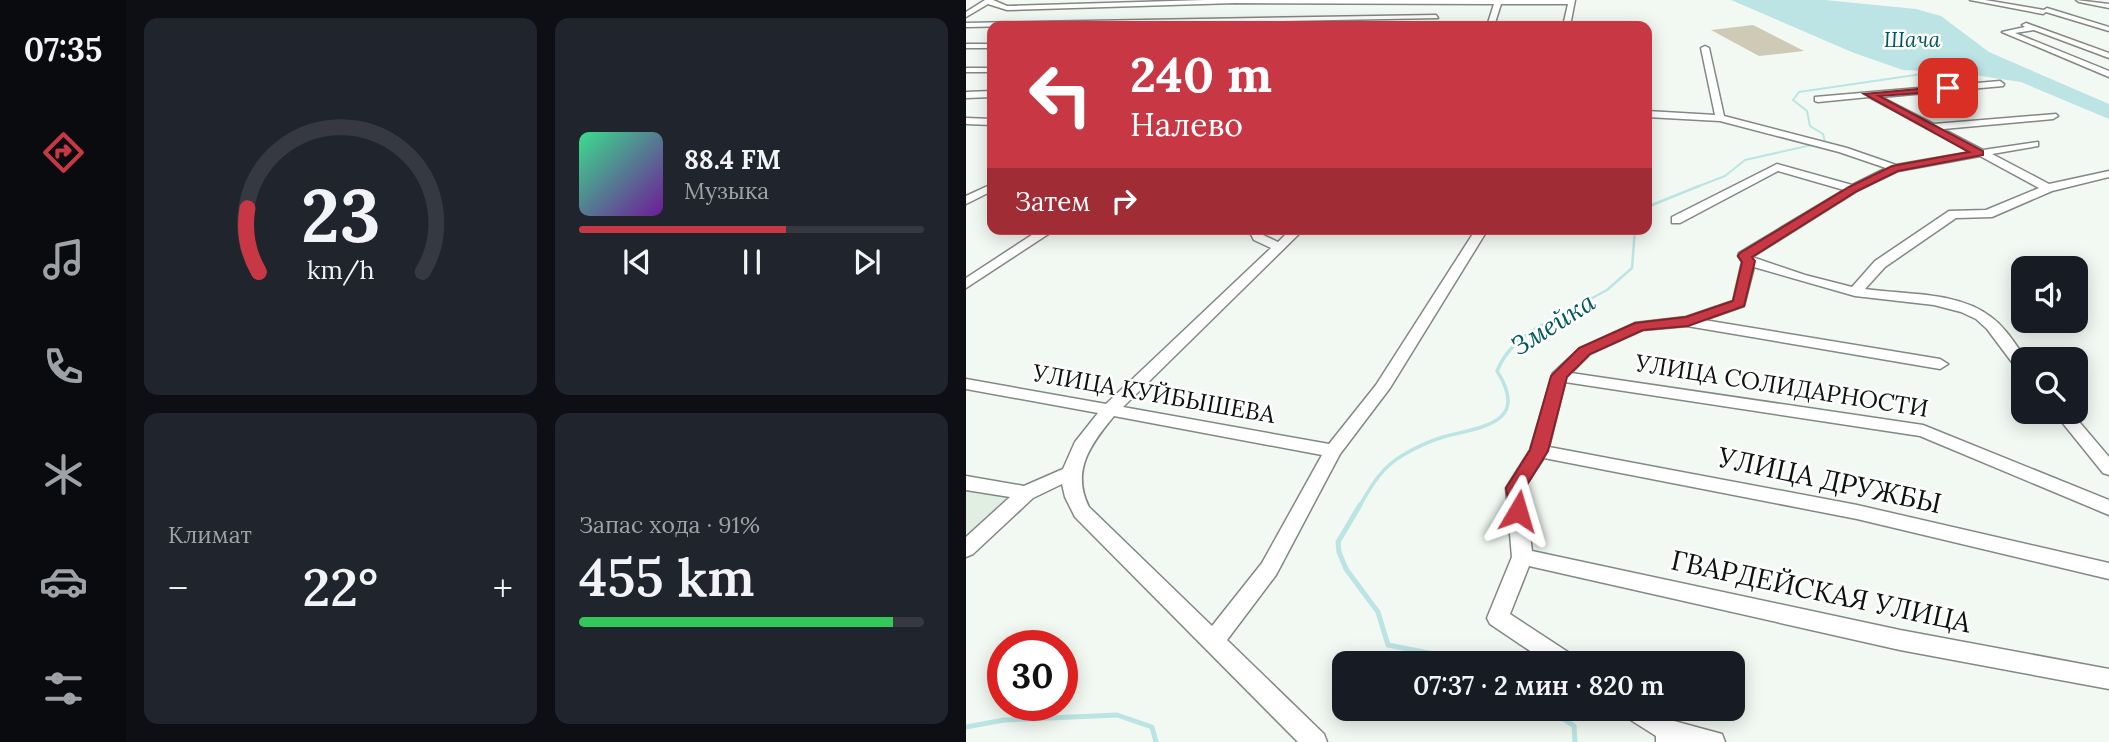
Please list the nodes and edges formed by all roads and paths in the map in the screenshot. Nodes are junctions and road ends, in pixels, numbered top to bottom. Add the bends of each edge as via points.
1 (1973, 0) edge
2 (2079, 0) edge
3 (991, 1) edge
4 (1238, 1) edge
5 (1440, 1) edge
6 (1499, 1) edge
7 (1571, 1) edge
8 (2055, 5) dead end
9 (2109, 6) edge
10 (2045, 11) junction
11 (966, 15) edge
12 (1436, 17) junction
13 (1222, 21) edge
14 (1313, 21) edge
15 (1436, 21) edge
16 (1492, 21) edge
17 (1568, 21) edge
18 (966, 26) edge
19 (987, 26) edge
20 (2035, 29) junction
21 (2109, 29) edge
22 (966, 46) edge
23 (987, 46) edge
24 (1705, 48) dead end
25 (2109, 58) edge
26 (2079, 62) junction
27 (966, 70) edge
28 (987, 70) edge
29 (2109, 74) edge
30 (2000, 84) dead end
31 (987, 94) edge
32 (1869, 94) junction
33 (966, 95) edge
34 (1818, 99) dead end
35 (1652, 114) edge
36 (2053, 116) dead end
37 (1720, 118) junction
38 (966, 121) edge
39 (987, 122) edge
40 (1933, 127) junction
41 (2034, 144) dead end
42 (1980, 153) junction
43 (1895, 168) junction
44 (2109, 174) edge
45 (2048, 188) junction
46 (1853, 189) junction
47 (987, 190) edge
48 (966, 201) edge
49 (1676, 220) dead end
50 (1041, 235) edge
51 (1257, 235) edge
52 (1292, 235) edge
53 (1478, 235) edge
54 (1279, 247) junction
55 (1749, 261) junction
56 (966, 284) edge
57 (1855, 292) junction
58 (1688, 321) junction
59 (2011, 351) edge
60 (1940, 363) dead end
61 (1559, 376) junction
62 (966, 384) edge
63 (1108, 412) junction
64 (2072, 424) edge
65 (1333, 451) junction
66 (1539, 451) junction
67 (2109, 469) edge
68 (1072, 473) junction
69 (966, 483) edge
70 (1026, 493) junction
71 (2109, 509) edge
72 (966, 549) edge
73 (1522, 556) junction
74 (2109, 572) edge
75 (1214, 640) junction
76 (1548, 651) edge
77 (2109, 679) edge
78 (1650, 721) edge
79 (1669, 737) edge
80 (1315, 742) edge
81 (1713, 742) edge

1 - 10 street
2 - 9 street
3 - 4 street via 1007,8
3 - 11 street
4 - 5 street
4 - 13 street
5 - 6 street
5 - 12 street
6 - 7 street
6 - 16 street
7 - 17 street
8 - 10 street
10 - 20 street via 2024,24
10 - 21 street
12 - 14 street
12 - 15 street
18 - 19 street
20 - 25 street
20 - 26 street via 2006,32
22 - 23 street
24 - 37 street
25 - 26 street
26 - 29 street
27 - 28 street
30 - 32 street
31 - 33 street
32 - 34 street
32 - 40 street
35 - 37 street
36 - 40 street
37 - 43 street
38 - 39 street
40 - 42 street
41 - 42 street
42 - 43 street
42 - 45 street
43 - 46 street
44 - 45 street
45 - 57 street via 1988,214 1953,214 1880,264
46 - 49 street via 1777,167
46 - 55 street via 1744,256
47 - 48 street
50 - 56 street
51 - 54 street
52 - 54 street
53 - 65 street via 1382,388
54 - 63 street
55 - 57 street
55 - 58 street via 1739,303
57 - 59 street via 1931,301 1983,317
58 - 60 street
58 - 61 street via 1640,326 1585,351
61 - 66 street
61 - 71 street, УЛИЦА СОЛИДАРНОСТИ via 1923,431
62 - 63 street, УЛИЦА КУЙБЫШЕВА
63 - 65 street, УЛИЦА КУЙБЫШЕВА
63 - 68 street via 1081,444
64 - 67 street
65 - 75 street via 1269,569
66 - 73 street via 1516,488
66 - 74 street, УЛИЦА ДРУЖБЫ via 1857,512
68 - 70 street
68 - 75 street via 1070,494 1082,512
69 - 70 street
70 - 72 street
73 - 76 street via 1498,618
73 - 77 street, ГВАРДЕЙСКАЯ УЛИЦА via 1900,640
75 - 80 street
78 - 79 street
79 - 81 street

